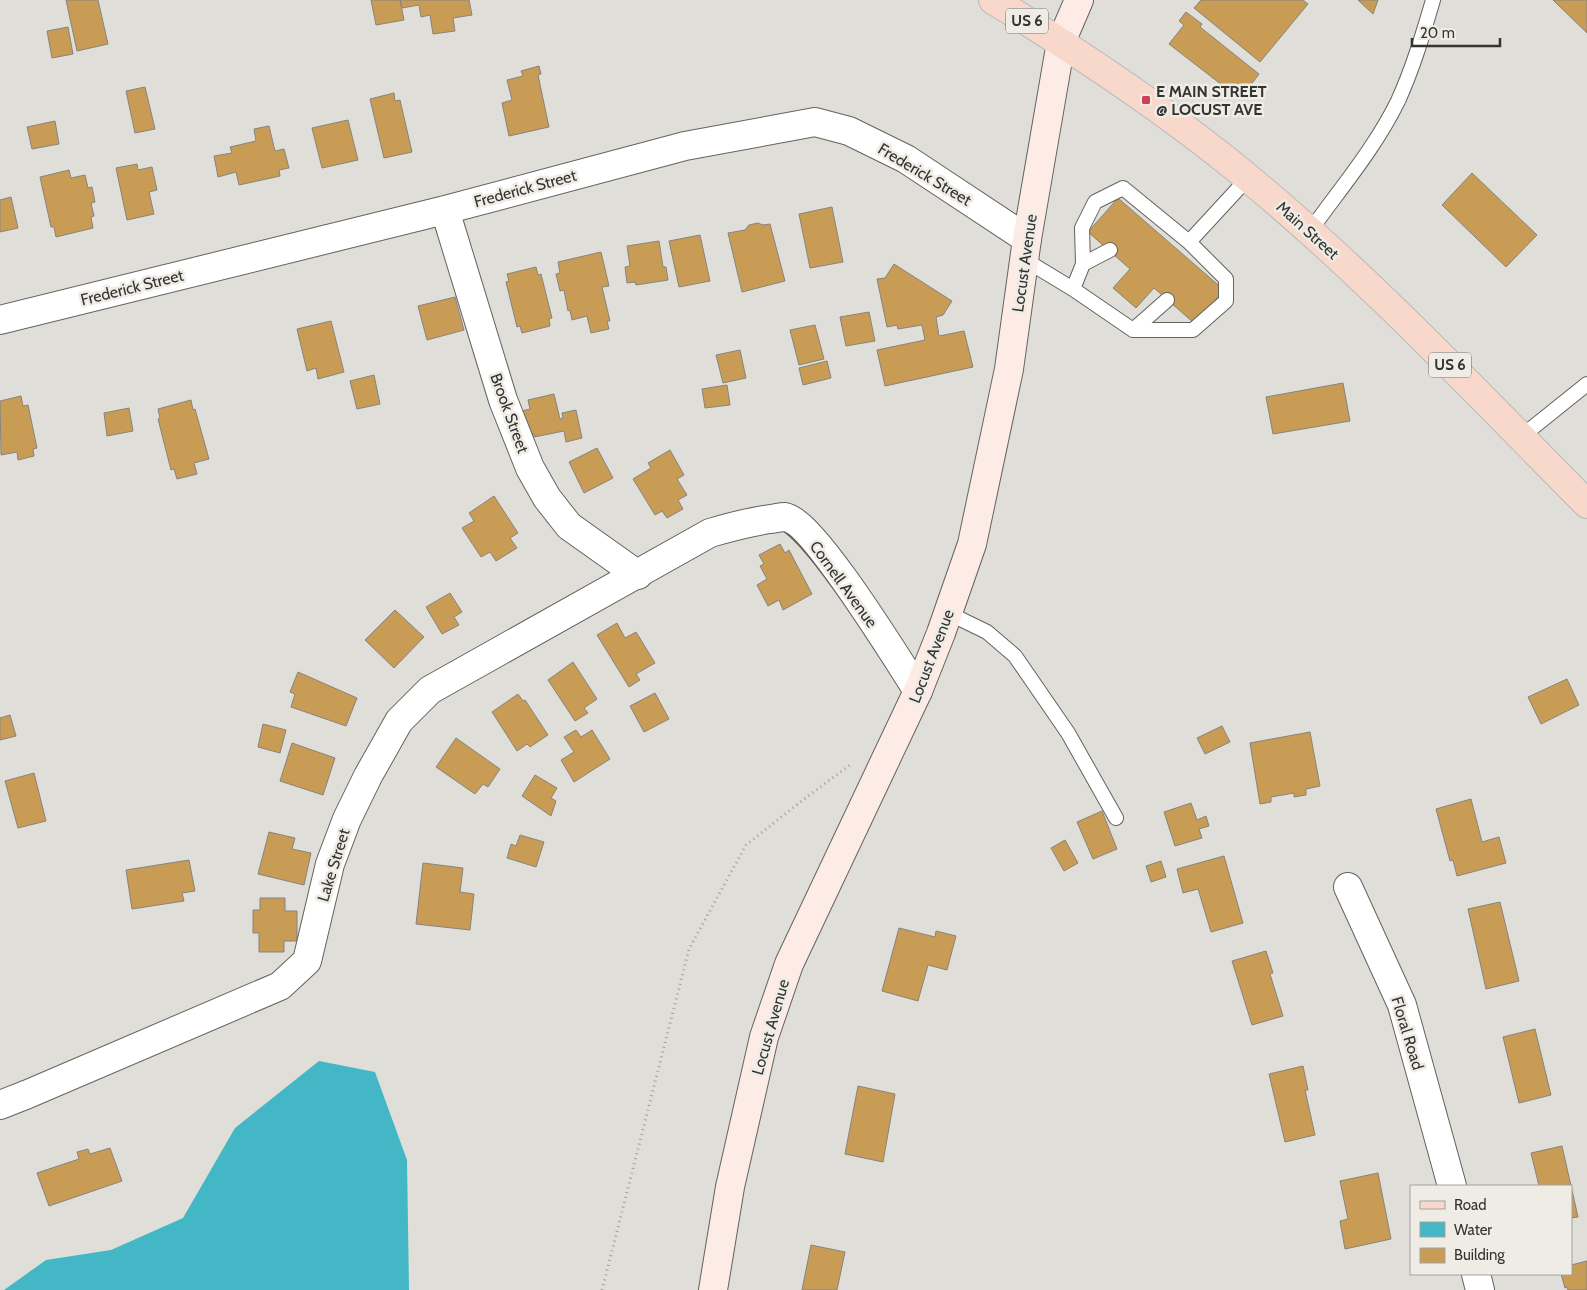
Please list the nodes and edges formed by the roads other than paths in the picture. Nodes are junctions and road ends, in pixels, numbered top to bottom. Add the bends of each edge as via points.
1 (993, 0) edge
2 (1079, 0) edge
3 (1433, 0) edge
4 (1061, 42) junction
5 (1248, 178) junction
6 (445, 210) junction
7 (1310, 230) junction
8 (1189, 242) junction
9 (1026, 250) junction
10 (1110, 250) dead end
11 (1083, 264) junction
12 (1073, 289) junction
13 (1167, 300) dead end
14 (0, 320) edge
15 (1133, 330) junction
16 (1587, 384) edge
17 (1521, 437) junction
18 (1587, 504) edge
19 (638, 575) junction
20 (948, 614) junction
21 (918, 691) junction
22 (1116, 818) dead end
23 (1348, 887) dead end
24 (0, 1105) edge
25 (1452, 1185) edge
26 (1476, 1275) edge
27 (713, 1290) edge
28 (1480, 1290) edge

1 - 4 main road, Main Street / US 6
2 - 4 street, Locust Avenue
3 - 7 lane via 1413,66 1397,102 1376,140
4 - 5 main road, Main Street / US 6 via 1146,100
4 - 9 street, Locust Avenue
5 - 7 main road, Main Street / US 6
5 - 8 lane
6 - 9 street, Frederick Street via 685,146 815,122 849,131 906,159
6 - 14 street, Frederick Street
6 - 19 street, Brook Street via 503,400 530,468 568,526
7 - 17 main road, Main Street / US 6
8 - 11 lane via 1143,212 1123,188 1095,202 1082,228
8 - 15 lane via 1200,262 1226,279 1226,301 1193,330
9 - 12 lane
9 - 20 street, Locust Avenue via 1008,369 972,544
10 - 11 lane
11 - 12 lane
12 - 15 lane
13 - 15 lane
16 - 17 lane
17 - 18 main road, Main Street / US 6
19 - 21 street, Cornell Avenue via 710,533 742,523 785,517 798,524 820,547
19 - 24 street, Lake Street via 430,690 399,721 347,819 330,864 307,961 280,986
20 - 21 street, Locust Avenue
20 - 22 lane via 987,632 1015,656 1068,733
21 - 27 street, Locust Avenue via 789,964 762,1046 730,1187
23 - 25 street, Floral Road via 1402,1005
26 - 28 street

